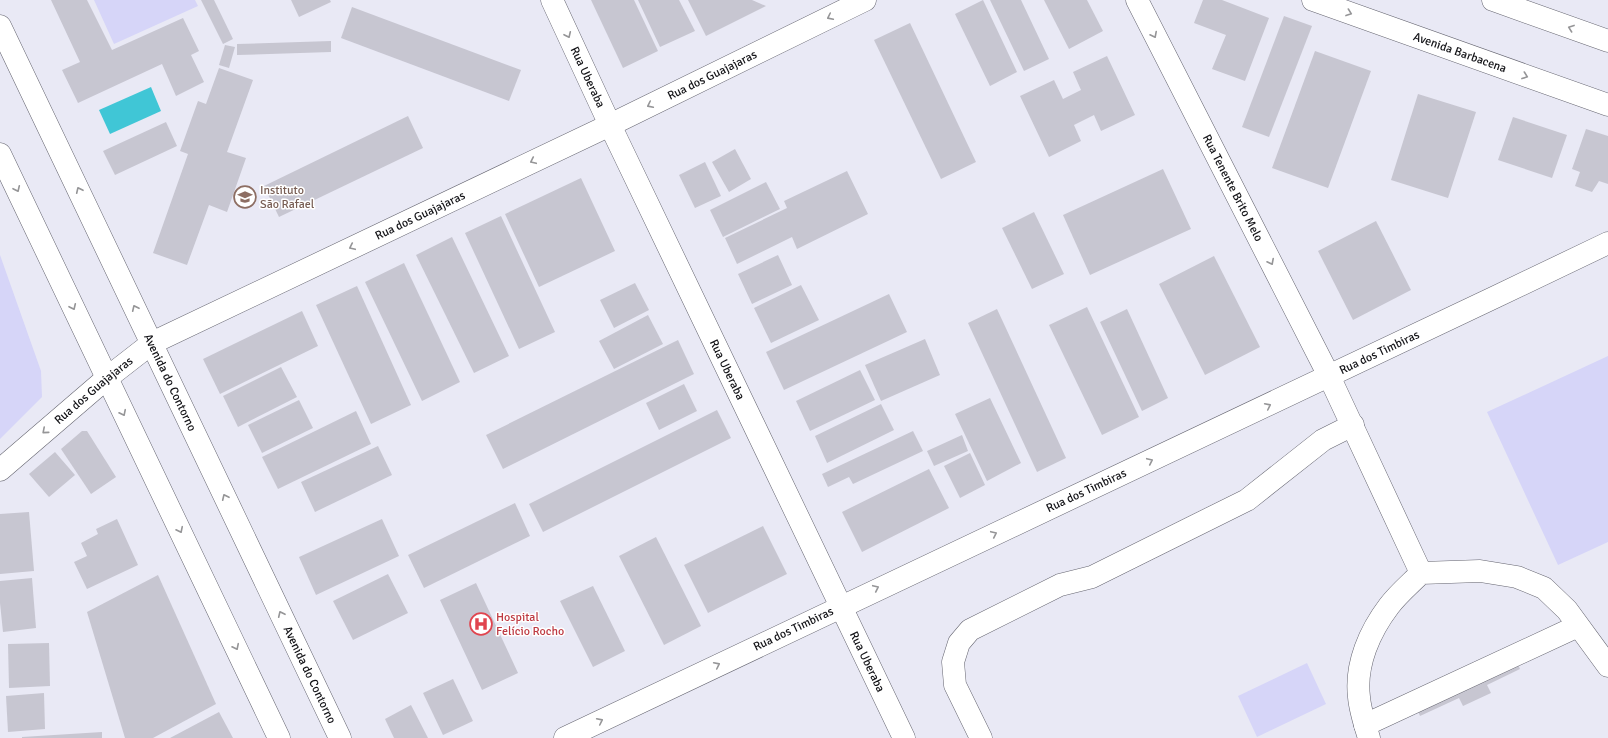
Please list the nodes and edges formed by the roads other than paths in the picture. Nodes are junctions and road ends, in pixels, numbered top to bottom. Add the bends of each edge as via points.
1 (552, 0) edge
2 (865, 0) edge
3 (1137, 0) edge
4 (1313, 0) edge
5 (1494, 0) edge
6 (0, 26) edge
7 (1608, 41) edge
8 (1608, 105) edge
9 (610, 125) junction
10 (0, 154) edge
11 (1608, 243) edge
12 (152, 343) junction
13 (1330, 376) junction
14 (107, 378) junction
15 (1353, 425) junction
16 (0, 470) edge
17 (1421, 573) junction
18 (841, 605) junction
19 (1578, 626) junction
20 (1608, 666) edge
21 (1367, 732) edge
22 (279, 738) edge
23 (340, 738) edge
24 (564, 738) edge
25 (904, 738) edge
26 (981, 738) edge

1 -> 9 street, Rua Uberaba
2 -> 9 street, Rua dos Guajajaras
3 -> 13 street, Rua Tenente Brito Melo
4 -> 8 street, Avenida Barbacena
7 -> 5 street
12 -> 6 street, Avenida do Contorno
9 -> 12 street, Rua dos Guajajaras
9 - 18 street, Rua Uberaba
10 -> 14 street
11 - 13 street, Rua dos Timbiras
12 - 14 street, Rua dos Guajajaras
23 -> 12 street, Avenida do Contorno
13 - 15 street, Rua Tenente Brito Melo
18 -> 13 street, Rua dos Timbiras
14 -> 16 street, Rua dos Guajajaras
14 -> 22 street
15 - 17 street, Rua Tenente Brito Melo
15 - 26 street via 1323,440 1247,500 1092,577 1060,586 970,630 959,644 953,662 954,685
17 - 19 street via 1480,571 1517,577 1544,588 1568,610
17 - 21 street via 1389,606 1365,648 1360,668 1358,696
24 -> 18 street, Rua dos Timbiras
18 - 25 street, Rua Uberaba
19 - 20 street
19 - 21 street

